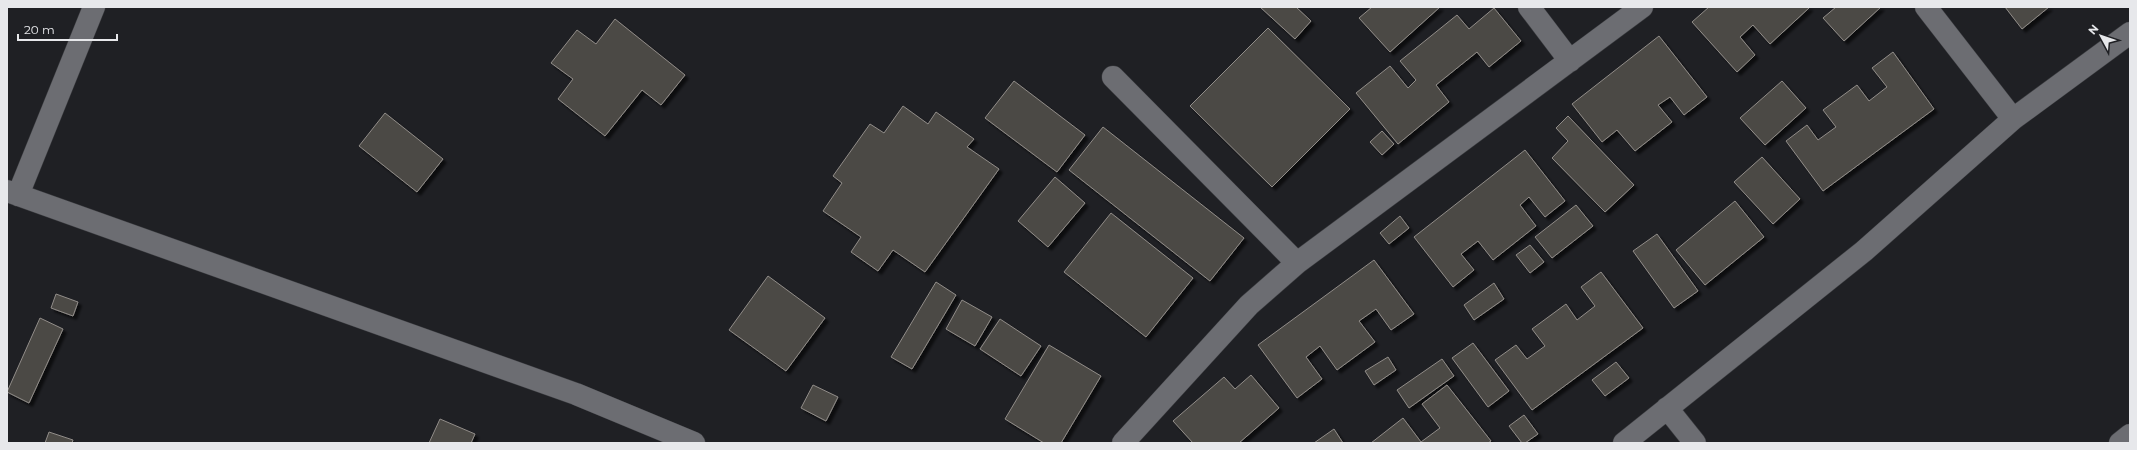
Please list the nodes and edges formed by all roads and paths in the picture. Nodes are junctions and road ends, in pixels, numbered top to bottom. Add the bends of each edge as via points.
1 (94, 7) edge
2 (1529, 7) edge
3 (1642, 7) edge
4 (1926, 7) edge
5 (2130, 33) edge
6 (1570, 61) junction
7 (1113, 77) dead end
8 (2013, 119) junction
9 (13, 194) edge
10 (1298, 263) junction
11 (1667, 408) junction
12 (2130, 435) edge
13 (694, 443) edge
14 (1123, 443) edge
15 (1624, 443) edge
16 (1695, 443) edge
17 (2120, 443) edge

1 - 9 street
2 - 6 street
3 - 6 street
4 - 8 street
5 - 8 street
6 - 10 street
7 - 10 street
8 - 11 street via 1864,251
9 - 13 street via 576,394
10 - 14 street via 1249,305
11 - 15 street
11 - 16 street
12 - 17 street

